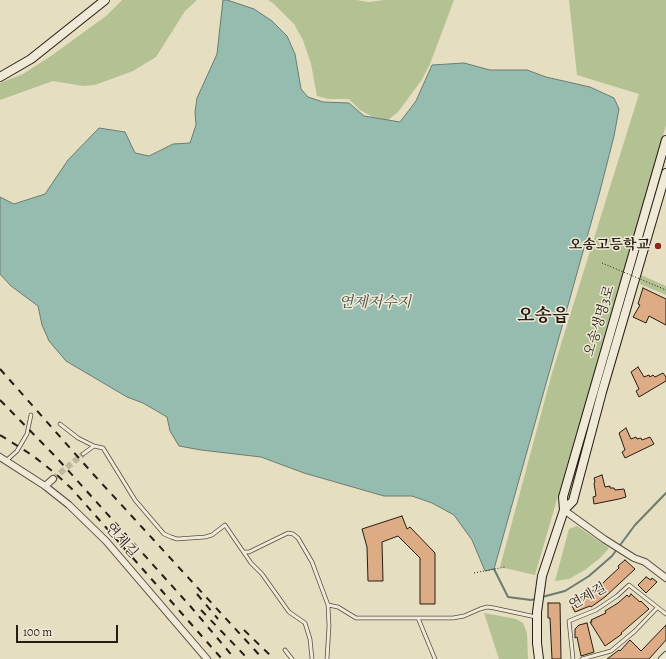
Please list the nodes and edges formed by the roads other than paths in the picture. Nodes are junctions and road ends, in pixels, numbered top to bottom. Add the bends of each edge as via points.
1 (105, 0) edge
2 (0, 77) edge
3 (666, 140) edge
4 (666, 173) edge
5 (31, 415) dead end
6 (60, 424) dead end
7 (94, 446) junction
8 (83, 454) tunnel mouth
9 (0, 457) edge
10 (7, 460) junction
11 (54, 479) tunnel mouth
12 (45, 486) junction
13 (564, 510) junction
14 (244, 552) junction
15 (666, 578) edge
16 (328, 605) junction
17 (657, 608) junction
18 (666, 614) edge
19 (537, 615) junction
20 (418, 618) junction
21 (285, 650) dead end
22 (666, 655) edge
23 (207, 659) edge
24 (292, 659) edge
25 (312, 659) edge
26 (327, 659) edge
27 (435, 659) edge
28 (539, 659) edge
29 (573, 659) edge
30 (582, 659) edge
31 (662, 659) edge

1 - 2 street via 31,58
3 - 13 street, 오송생명3로 via 563,496
4 - 13 street, 오송생명3로 via 606,377 573,501
5 - 10 lane via 27,434 17,451
6 - 7 lane
7 - 8 lane
7 - 14 lane via 103,448 135,500 164,534 178,539 205,537 225,525
9 - 10 street, 연제길
10 - 12 street, 연제길
11 - 12 street
12 - 23 street, 연제길 via 106,541
13 - 15 street
13 - 19 street, 오송생명3로 via 542,576
14 - 16 lane via 288,533 293,534 312,562
14 - 25 lane via 289,612 305,623
16 - 20 lane via 338,607 356,618
16 - 26 lane
17 - 18 lane
17 - 29 lane, 연제길 via 629,585 596,610 569,621
17 - 30 lane via 611,651
19 - 20 lane via 487,607 453,618
19 - 28 street
20 - 27 lane
21 - 24 lane
22 - 31 street

